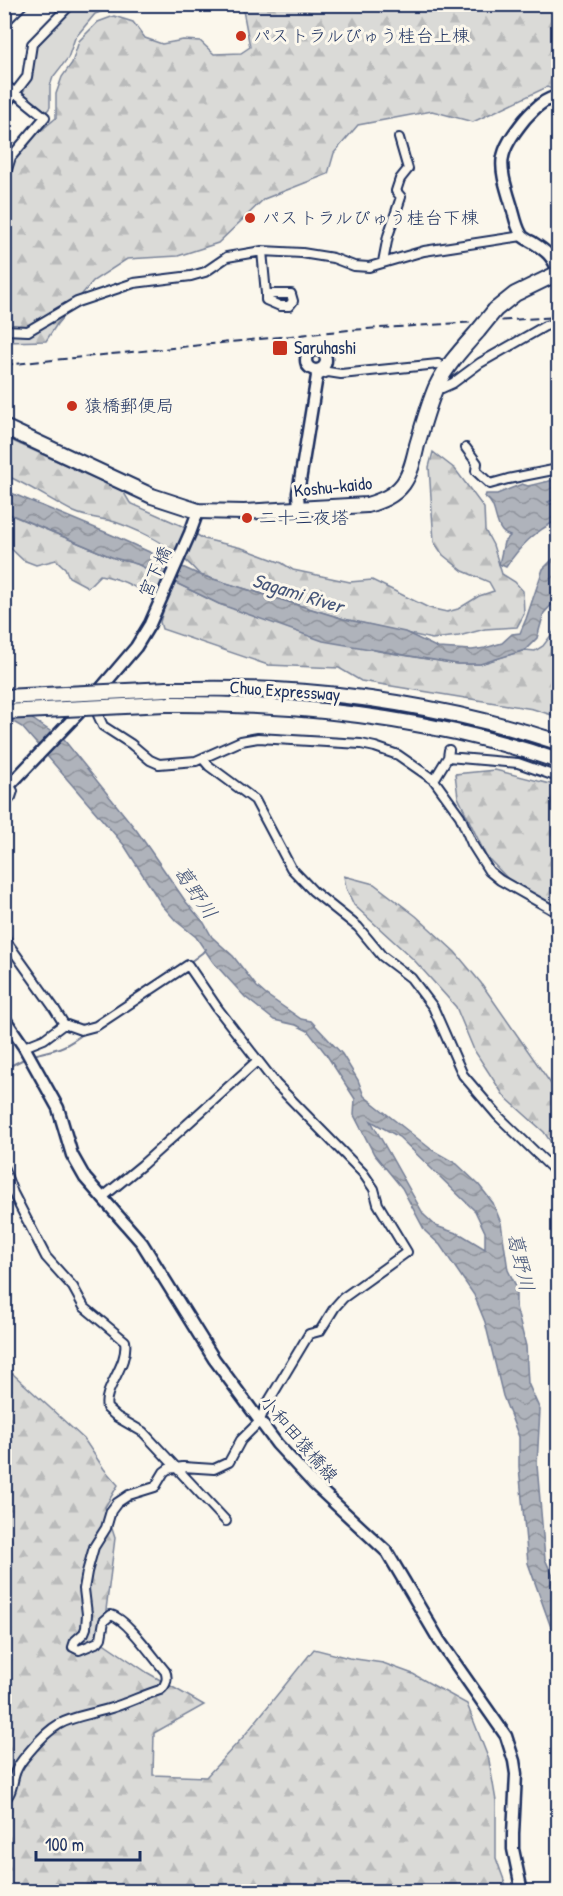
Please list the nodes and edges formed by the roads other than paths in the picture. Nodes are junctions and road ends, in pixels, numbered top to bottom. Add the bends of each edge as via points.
1 (71, 4) edge
2 (17, 6) edge
3 (4, 23) edge
4 (4, 84) edge
5 (16, 93) junction
6 (558, 96) edge
7 (4, 107) edge
8 (399, 138) dead end
9 (4, 179) edge
10 (522, 236) junction
11 (262, 251) junction
12 (383, 262) junction
13 (558, 272) edge
14 (266, 294) dead end
15 (558, 325) edge
16 (4, 330) edge
17 (438, 364) dead end
18 (317, 373) joint
19 (437, 386) junction
20 (4, 428) edge
21 (466, 448) dead end
22 (558, 469) edge
23 (299, 510) junction
24 (198, 511) junction
25 (4, 697) edge
26 (91, 700) junction
27 (4, 712) edge
28 (558, 742) edge
29 (202, 759) junction
30 (558, 761) edge
31 (558, 777) edge
32 (434, 780) junction
33 (9, 784) edge
34 (4, 805) edge
35 (558, 916) edge
36 (4, 935) edge
37 (4, 1018) edge
38 (64, 1024) junction
39 (24, 1047) junction
40 (257, 1061) junction
41 (4, 1169) edge
42 (558, 1174) edge
43 (103, 1197) junction
44 (260, 1422) junction
45 (177, 1467) junction
46 (226, 1521) dead end
47 (4, 1800) edge
48 (522, 1892) edge

1 - 5 street via 32,44 27,77
2 - 3 street
4 - 5 street
5 - 7 street
5 - 9 street via 45,117 11,157
6 - 10 main road via 532,111 503,155 504,179
8 - 12 street via 408,169 396,187 401,197
10 - 12 street via 424,250
10 - 13 main road via 554,259
11 - 12 street via 333,258 354,266 369,267
11 - 14 street
11 - 16 street via 227,257 191,276 134,283 77,302 28,331
13 - 19 highway, Koshu-kaido, bridge via 514,294 495,310
15 - 19 street via 545,326 453,383
17 - 18 street
18 - 23 main road via 298,493
19 - 23 highway, Koshu-kaido via 409,474 398,489 367,505
20 - 24 highway, Koshu-kaido via 152,496
21 - 22 street via 477,463 476,471 490,484
23 - 24 highway, Koshu-kaido
24 - 26 main road, 宮下橋 via 150,624 127,660
25 - 28 highway, Chuo Expressway, bridge via 166,689 278,690 364,699 484,721
26 - 29 street via 103,726 155,763
26 - 33 main road, 宮下橋
27 - 30 highway, Chuo Expressway, bridge via 165,704 273,706 362,715 470,736
29 - 32 street via 230,745 258,738 349,743 389,751
29 - 42 street via 255,800 291,868 358,927 382,956 411,978 433,1007 464,1075 498,1116
31 - 32 street via 518,763 448,753
32 - 35 street via 460,816 489,871
33 - 34 street via 13,791
36 - 38 street
37 - 39 main road, 小和田猿橋線
38 - 39 street via 44,1039
38 - 40 street via 81,1030 96,1026 188,965
39 - 43 main road, 小和田猿橋線 via 58,1108 76,1164
40 - 43 street
40 - 44 street via 363,1173 407,1252 343,1298 320,1331 309,1334
41 - 45 street via 46,1257 74,1287 84,1307 125,1341 124,1359 107,1408 143,1432
43 - 44 main road, 小和田猿橋線 via 142,1243 214,1359
44 - 45 street via 241,1440 227,1464 214,1469
44 - 48 main road, 小和田猿橋線 via 314,1484 387,1552 439,1640 506,1736 516,1774 513,1849
45 - 46 street
45 - 47 street via 166,1470 155,1487 129,1495 112,1508 87,1572 86,1628 73,1644 79,1650 98,1642 105,1620 116,1616 165,1671 164,1687 55,1725 21,1761

